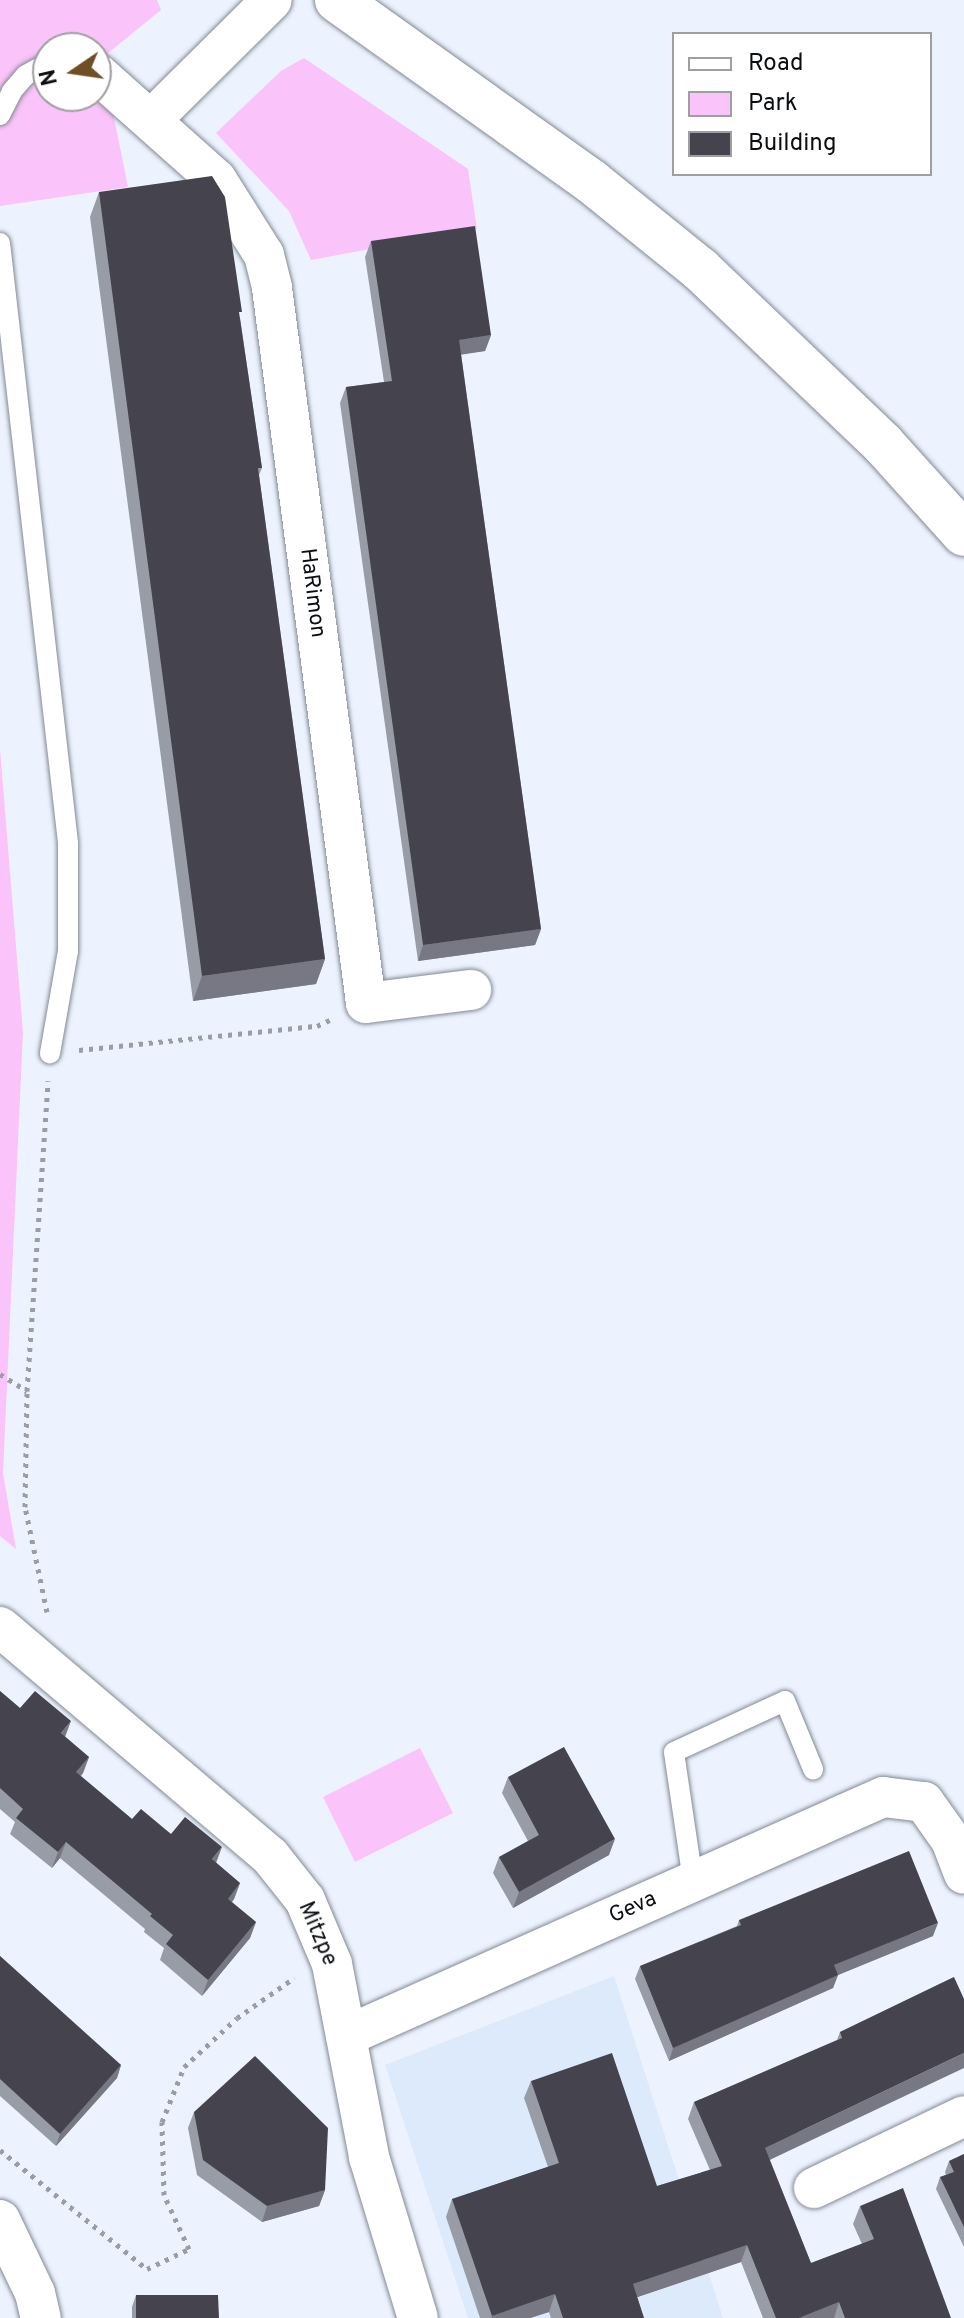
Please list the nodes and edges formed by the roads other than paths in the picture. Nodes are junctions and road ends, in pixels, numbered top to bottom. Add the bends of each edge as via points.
1 (272, 0) edge
2 (337, 0) edge
3 (32, 72) edge
4 (112, 87) edge
5 (0, 115) edge
6 (151, 120) junction
7 (0, 243) edge
8 (964, 534) edge
9 (471, 990) dead end
10 (50, 1053) road end
11 (0, 1627) edge
12 (813, 1769) dead end
13 (964, 1874) edge
14 (693, 1881) junction
15 (346, 2036) junction
16 (964, 2116) edge
17 (814, 2188) dead end
18 (0, 2220) edge
19 (41, 2318) edge
20 (418, 2318) edge

1 - 6 street
2 - 8 street via 592,182 700,269 883,444
3 - 5 lane via 12,91
4 - 6 street, HaRimon
6 - 9 street, HaRimon via 216,179 264,255 366,1003
7 - 10 lane via 68,843 68,951
11 - 15 street, Mitzpe via 270,1856 305,1900 332,1964
12 - 14 lane via 785,1701 674,1752
13 - 14 street, Geva via 951,1840 924,1802 883,1797
14 - 15 street, Geva
15 - 20 street, Mitzpe via 369,2157
16 - 17 street
18 - 19 street via 35,2293

